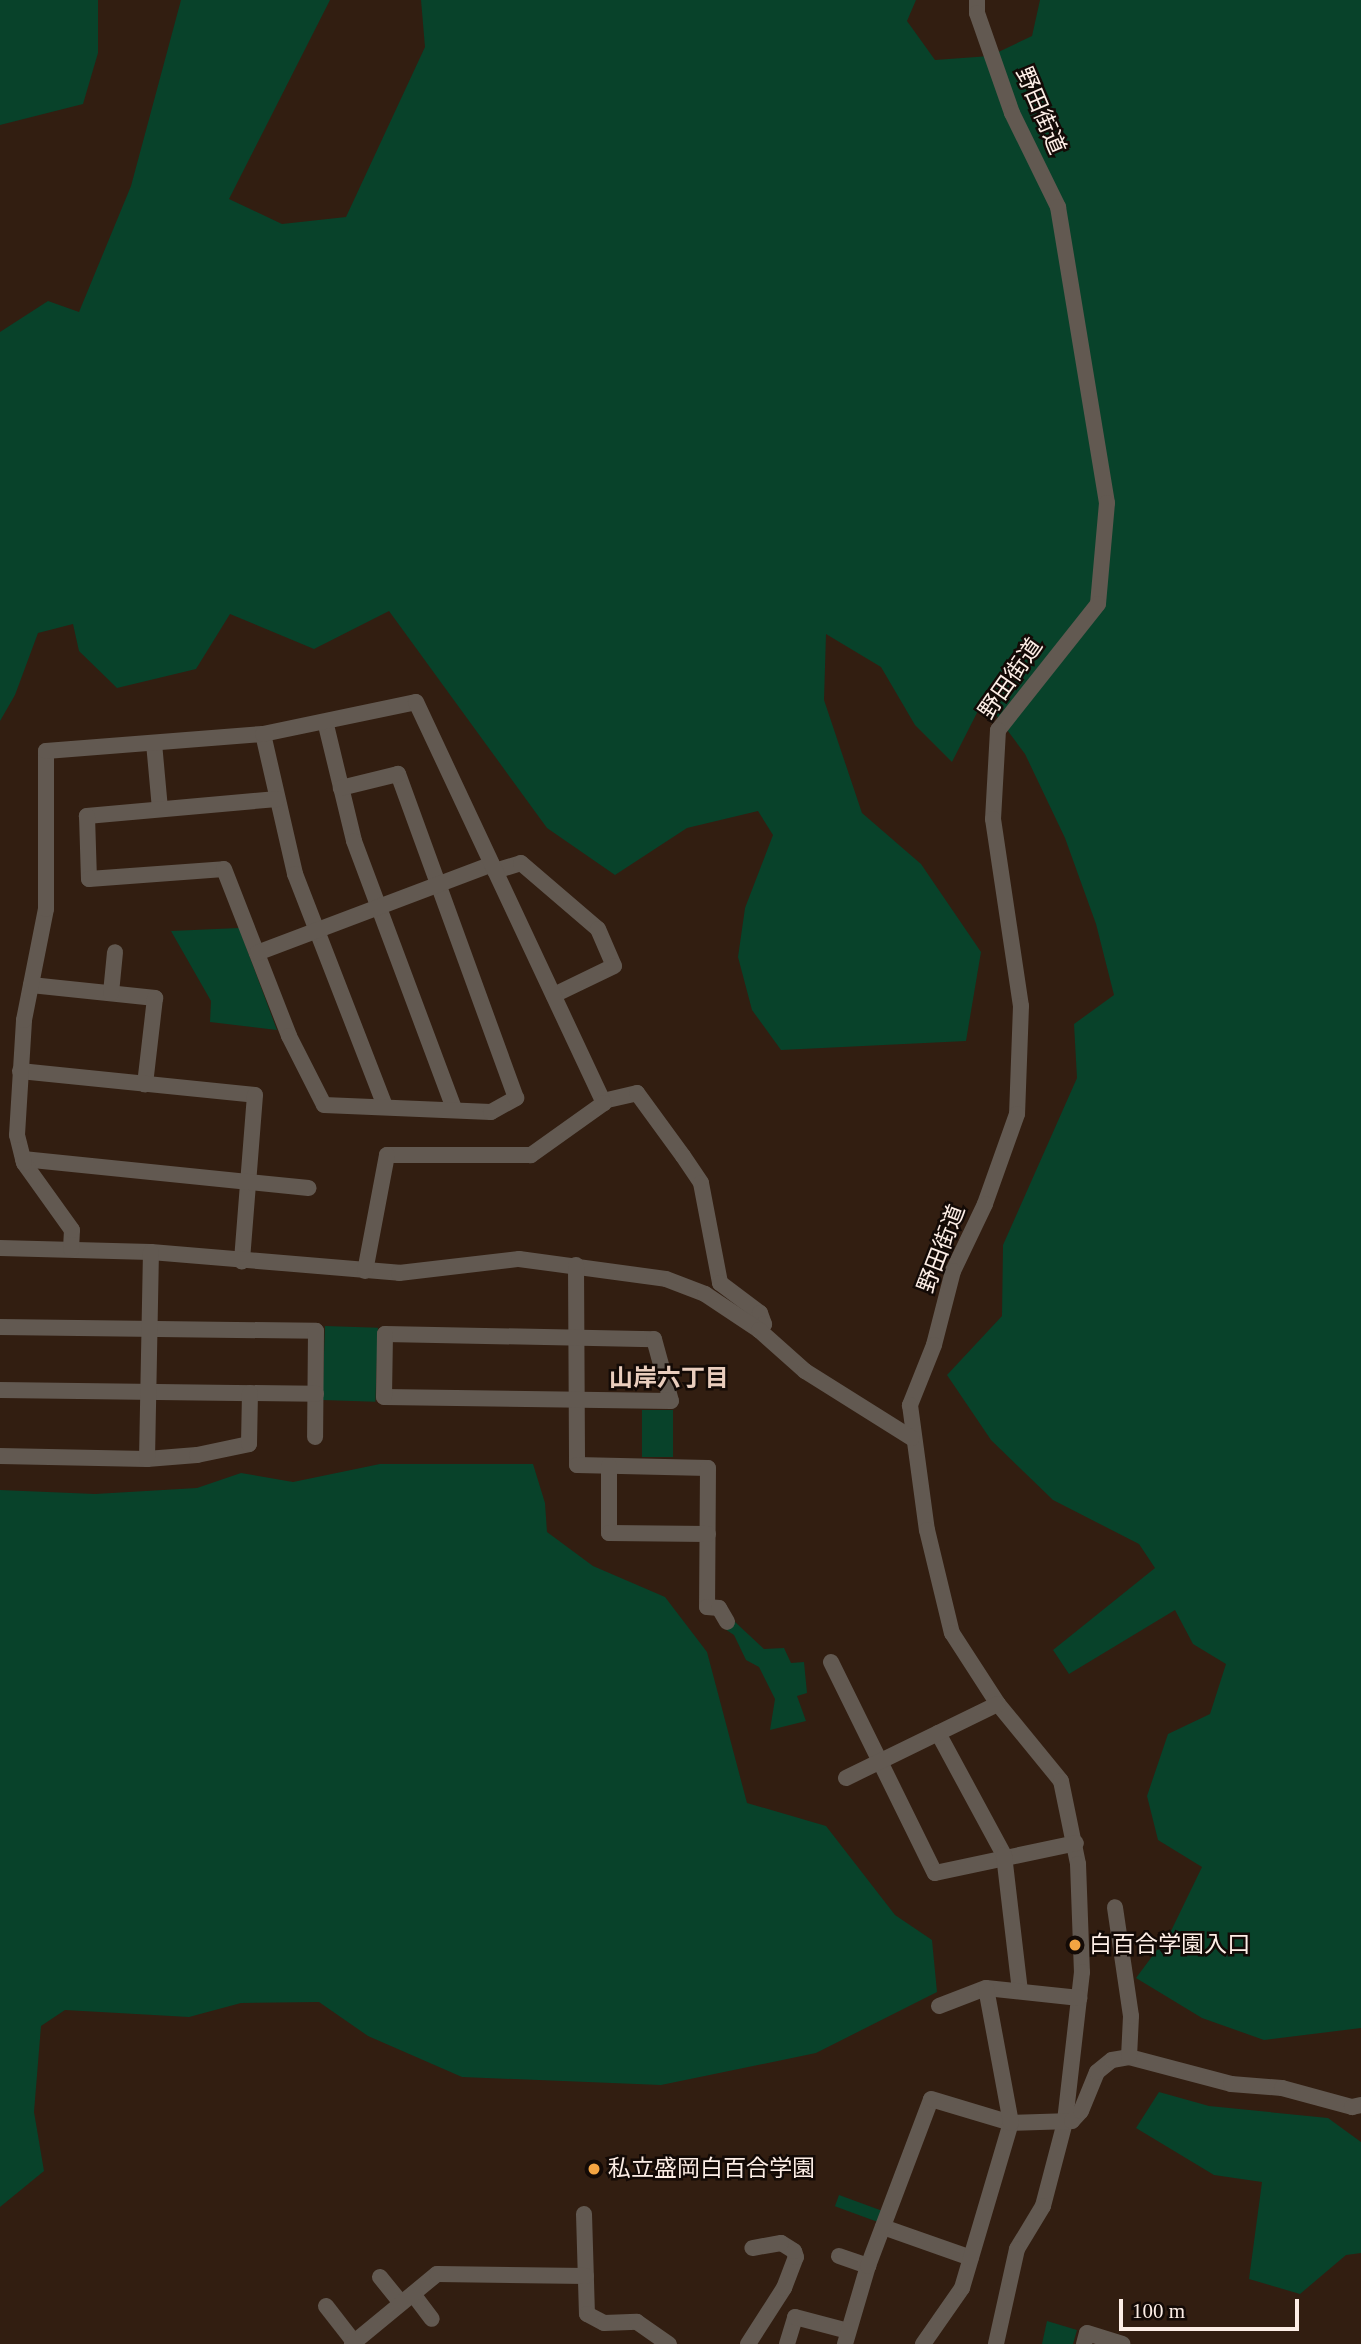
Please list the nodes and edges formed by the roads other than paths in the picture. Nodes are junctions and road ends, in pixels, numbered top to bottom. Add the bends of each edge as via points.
1 (977, 0) edge
2 (326, 725) dead end
3 (263, 734) junction
4 (154, 743) junction
5 (341, 788) junction
6 (277, 799) junction
7 (160, 809) junction
8 (494, 867) junction
9 (438, 884) junction
10 (377, 907) junction
11 (316, 931) junction
12 (115, 952) dead end
13 (257, 953) junction
14 (32, 985) junction
15 (111, 993) junction
16 (554, 996) junction
17 (20, 1071) junction
18 (145, 1084) junction
19 (603, 1101) junction
20 (384, 1104) junction
21 (454, 1109) junction
22 (23, 1159) junction
23 (248, 1182) junction
24 (309, 1188) dead end
25 (0, 1248) edge
26 (71, 1249) junction
27 (151, 1252) junction
28 (242, 1261) junction
29 (576, 1265) junction
30 (365, 1271) junction
31 (0, 1327) edge
32 (149, 1329) junction
33 (759, 1330) junction
34 (576, 1337) junction
35 (0, 1390) edge
36 (148, 1391) junction
37 (250, 1393) junction
38 (316, 1394) junction
39 (577, 1400) junction
40 (315, 1437) dead end
41 (912, 1438) junction
42 (0, 1455) edge
43 (147, 1459) junction
44 (609, 1466) junction
45 (708, 1534) junction
46 (727, 1622) dead end
47 (831, 1662) dead end
48 (998, 1704) junction
49 (938, 1733) junction
50 (880, 1762) junction
51 (846, 1778) dead end
52 (1076, 1843) junction
53 (1004, 1854) junction
54 (1115, 1907) dead end
55 (986, 1988) junction
56 (1020, 1991) junction
57 (1079, 1998) junction
58 (939, 2006) dead end
59 (1129, 2057) junction
60 (1361, 2105) edge
61 (1065, 2122) junction
62 (1011, 2123) junction
63 (584, 2214) dead end
64 (883, 2227) junction
65 (752, 2248) dead end
66 (839, 2256) dead end
67 (971, 2258) junction
68 (868, 2266) junction
69 (586, 2276) junction
70 (380, 2277) dead end
71 (407, 2298) junction
72 (326, 2306) dead end
73 (432, 2319) dead end
74 (846, 2337) edge
75 (353, 2343) edge
76 (669, 2344) edge
77 (748, 2344) edge
78 (787, 2344) edge
79 (923, 2344) edge
80 (996, 2344) edge
81 (1084, 2344) edge
82 (1122, 2344) edge

1 - 41 street, 野田街道 via 977,13 1012,113 1058,207 1107,503 1098,604 998,730 993,820 1021,1006 1017,1114 985,1203 953,1271 933,1345 910,1405
2 - 5 street
3 - 4 street
3 - 6 street
3 - 8 street via 416,702
4 - 7 street
4 - 14 street via 46,751 46,909
5 - 9 street via 398,774
5 - 10 street
6 - 7 street
6 - 11 street via 295,874
7 - 13 street via 87,816 89,879 224,870
8 - 9 street
8 - 16 street
8 - 16 street via 521,863 598,929 614,966
9 - 10 street
9 - 21 street via 516,1098 491,1112
10 - 11 street
10 - 21 street
11 - 13 street
11 - 20 street
12 - 15 street
13 - 20 street via 289,1036 324,1105
14 - 15 street
14 - 17 street
15 - 18 street via 155,998
16 - 19 street
17 - 18 street
17 - 22 street via 17,1135
18 - 23 street via 255,1095
19 - 30 street via 531,1155 387,1155
19 - 33 street via 637,1093 683,1156 701,1183 720,1283 760,1313 764,1324
20 - 21 street
22 - 23 street
22 - 26 street via 42,1193 72,1230
23 - 24 street
23 - 28 street
25 - 26 street
26 - 27 street
27 - 28 street
27 - 32 street
28 - 30 street
29 - 30 street via 519,1259 399,1273
29 - 33 street via 666,1279 705,1294
29 - 34 street
31 - 32 street
32 - 36 street
32 - 38 street via 316,1331
33 - 41 street via 805,1371
34 - 39 street
34 - 39 street via 654,1339 671,1401
34 - 39 street via 385,1334 384,1397
35 - 36 street
36 - 37 street
36 - 43 street
37 - 38 street
37 - 43 street via 249,1444
38 - 40 street
39 - 44 street via 577,1465
41 - 48 street, 野田街道 via 927,1530 952,1633
42 - 43 street
44 - 45 street via 708,1468
44 - 45 street via 609,1534
45 - 46 street via 707,1606 719,1608
47 - 50 street
48 - 49 street
48 - 52 street, 野田街道 via 1061,1782
49 - 50 street
49 - 53 street
50 - 51 street
50 - 53 street via 934,1873
52 - 53 street
52 - 57 street, 野田街道 via 1082,1972
53 - 56 street
54 - 59 street via 1130,2016
55 - 56 street
55 - 58 street
55 - 62 street
56 - 57 street
57 - 61 street, 野田街道
59 - 60 street via 1231,2084 1282,2088 1352,2107
59 - 61 street via 1112,2060 1097,2072 1077,2118
61 - 62 street
61 - 80 street, 野田街道 via 1043,2206 1014,2259
62 - 64 street via 931,2099
62 - 67 street
63 - 69 street
64 - 67 street
64 - 68 street
65 - 77 street via 781,2243 796,2257 784,2288
66 - 68 street
67 - 79 street via 959,2294
68 - 74 street
69 - 71 street via 437,2274
69 - 76 street via 586,2307 591,2318 604,2323 637,2322
70 - 71 street
71 - 73 street
71 - 75 street
72 - 75 street
74 - 78 street via 795,2317
81 - 82 street via 1087,2333

